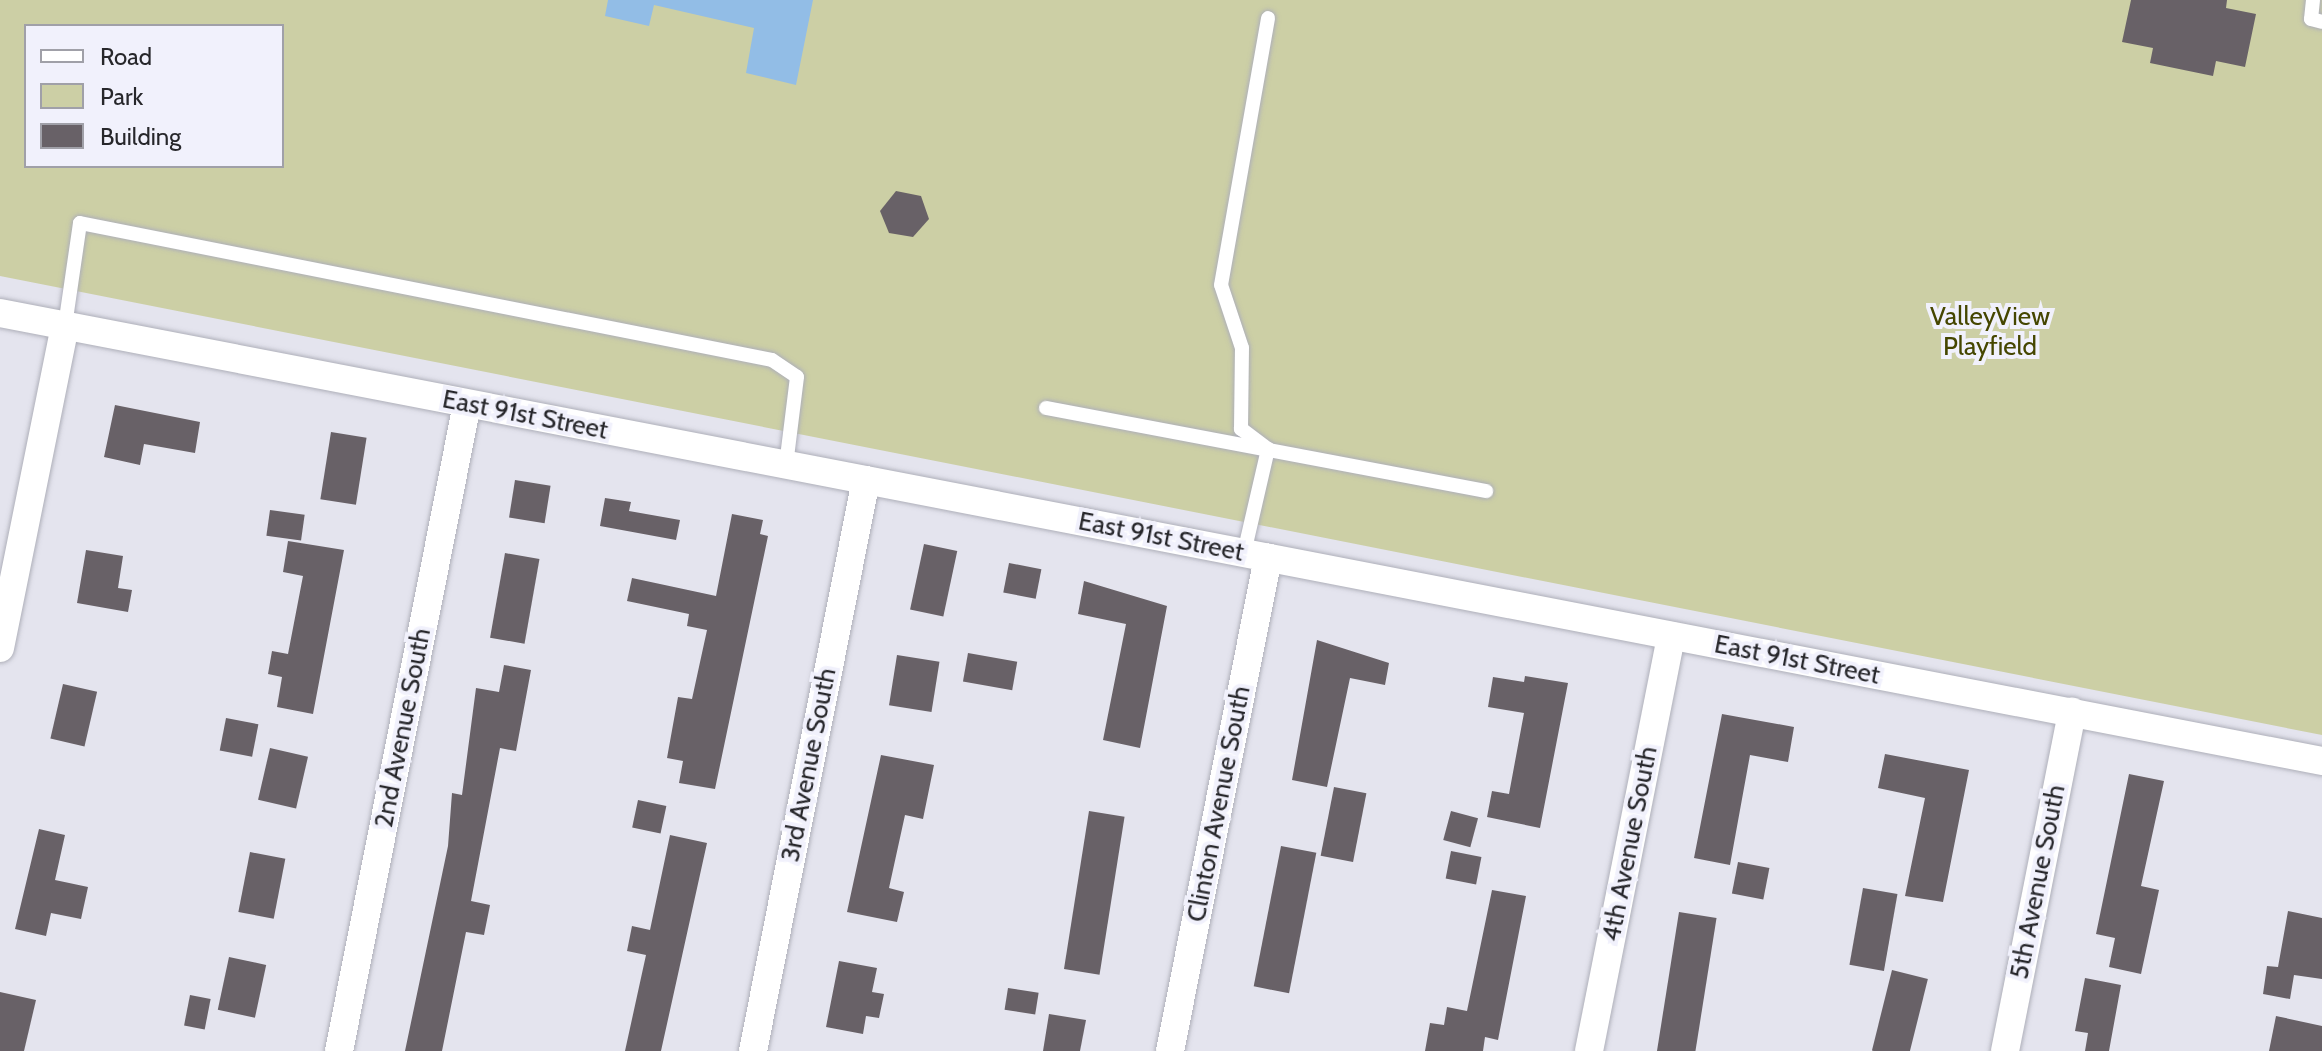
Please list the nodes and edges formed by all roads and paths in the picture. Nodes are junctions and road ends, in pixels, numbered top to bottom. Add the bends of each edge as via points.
1 (2313, 0) edge
2 (1268, 18) dead end
3 (2322, 22) edge
4 (0, 313) edge
5 (65, 326) junction
6 (467, 404) junction
7 (1046, 408) dead end
8 (1268, 449) junction
9 (786, 465) junction
10 (866, 480) junction
11 (1486, 491) dead end
12 (1256, 555) junction
13 (1671, 636) junction
14 (0, 648) edge
15 (2072, 712) junction
16 (2322, 761) edge
17 (339, 1051) edge
18 (753, 1051) edge
19 (1170, 1051) edge
20 (1589, 1051) edge
21 (2005, 1051) edge

1 - 3 lane via 2311,19
2 - 8 lane via 1221,285 1242,348 1241,429
4 - 5 street, East 91st Street
5 - 6 street, East 91st Street
5 - 9 lane via 80,223 772,360 797,377
5 - 14 street
6 - 9 street, East 91st Street
6 - 17 street, 2nd Avenue South
7 - 8 lane
8 - 11 lane
8 - 12 lane
9 - 10 street, East 91st Street
10 - 12 street, East 91st Street
10 - 18 street, 3rd Avenue South
12 - 13 street, East 91st Street
12 - 19 street, Clinton Avenue South
13 - 15 street, East 91st Street
13 - 20 street, 4th Avenue South
15 - 16 street, East 91st Street
15 - 21 street, 5th Avenue South

